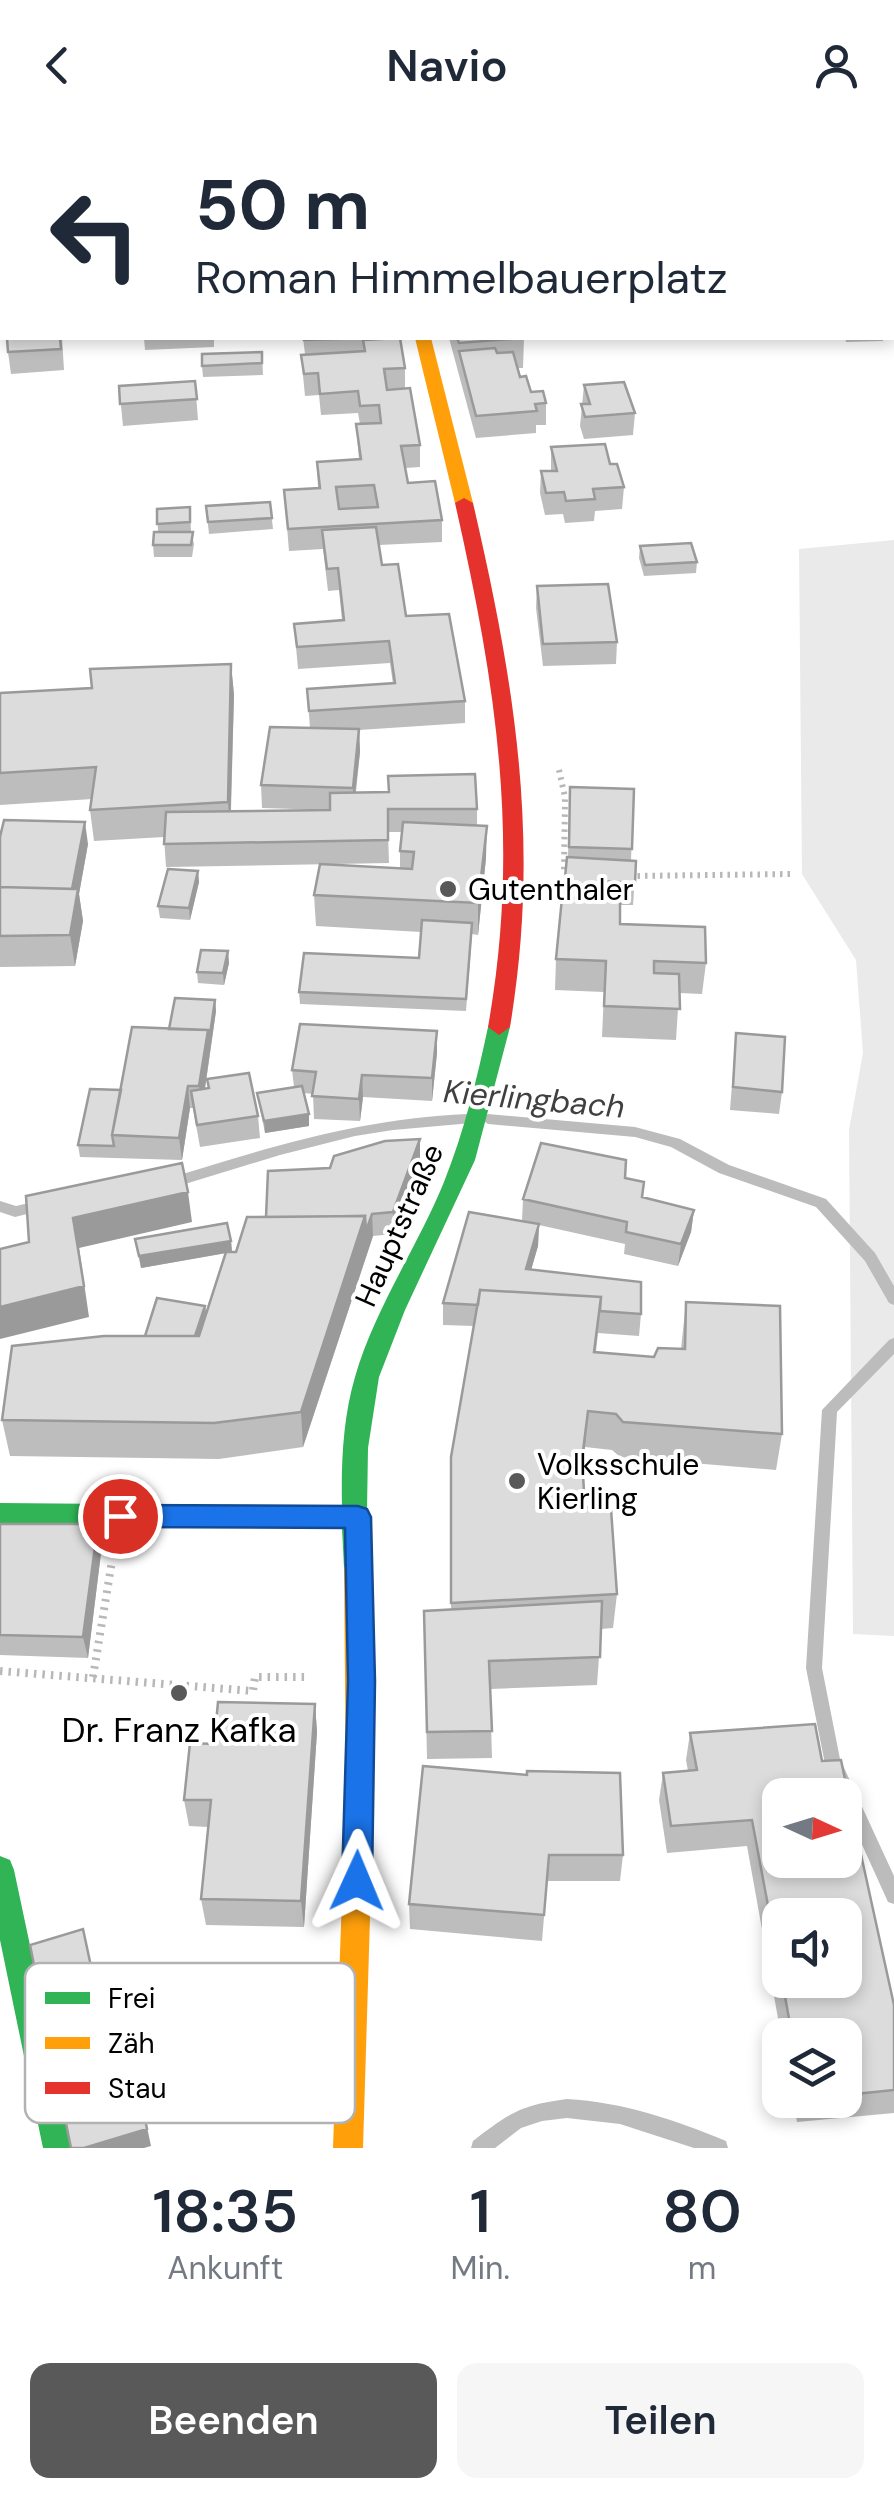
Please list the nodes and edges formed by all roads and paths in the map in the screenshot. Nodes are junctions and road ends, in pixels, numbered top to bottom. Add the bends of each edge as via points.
1 (423, 340) edge
2 (564, 872) edge
3 (581, 874) edge
4 (791, 874) dead end
5 (615, 876) edge
6 (0, 1514) edge
7 (120, 1516) junction
8 (358, 1517) junction
9 (0, 1671) edge
10 (289, 1676) dead end
11 (93, 1677) junction
12 (0, 1870) edge
13 (354, 1963) edge
14 (25, 1990) edge
15 (53, 2123) edge
16 (349, 2123) edge
17 (58, 2148) edge
18 (348, 2148) edge

1 - 8 main road, Hauptstraße via 486,604 513,765 510,951 484,1098 449,1197 382,1336 364,1394
2 - 3 path
4 - 5 path
6 - 7 main road
7 - 8 main road
7 - 11 path
8 - 13 main road, Hauptstraße via 362,1681
9 - 11 path
10 - 11 path via 254,1677 253,1691
12 - 14 main road
15 - 17 main road
16 - 18 main road, Hauptstraße

